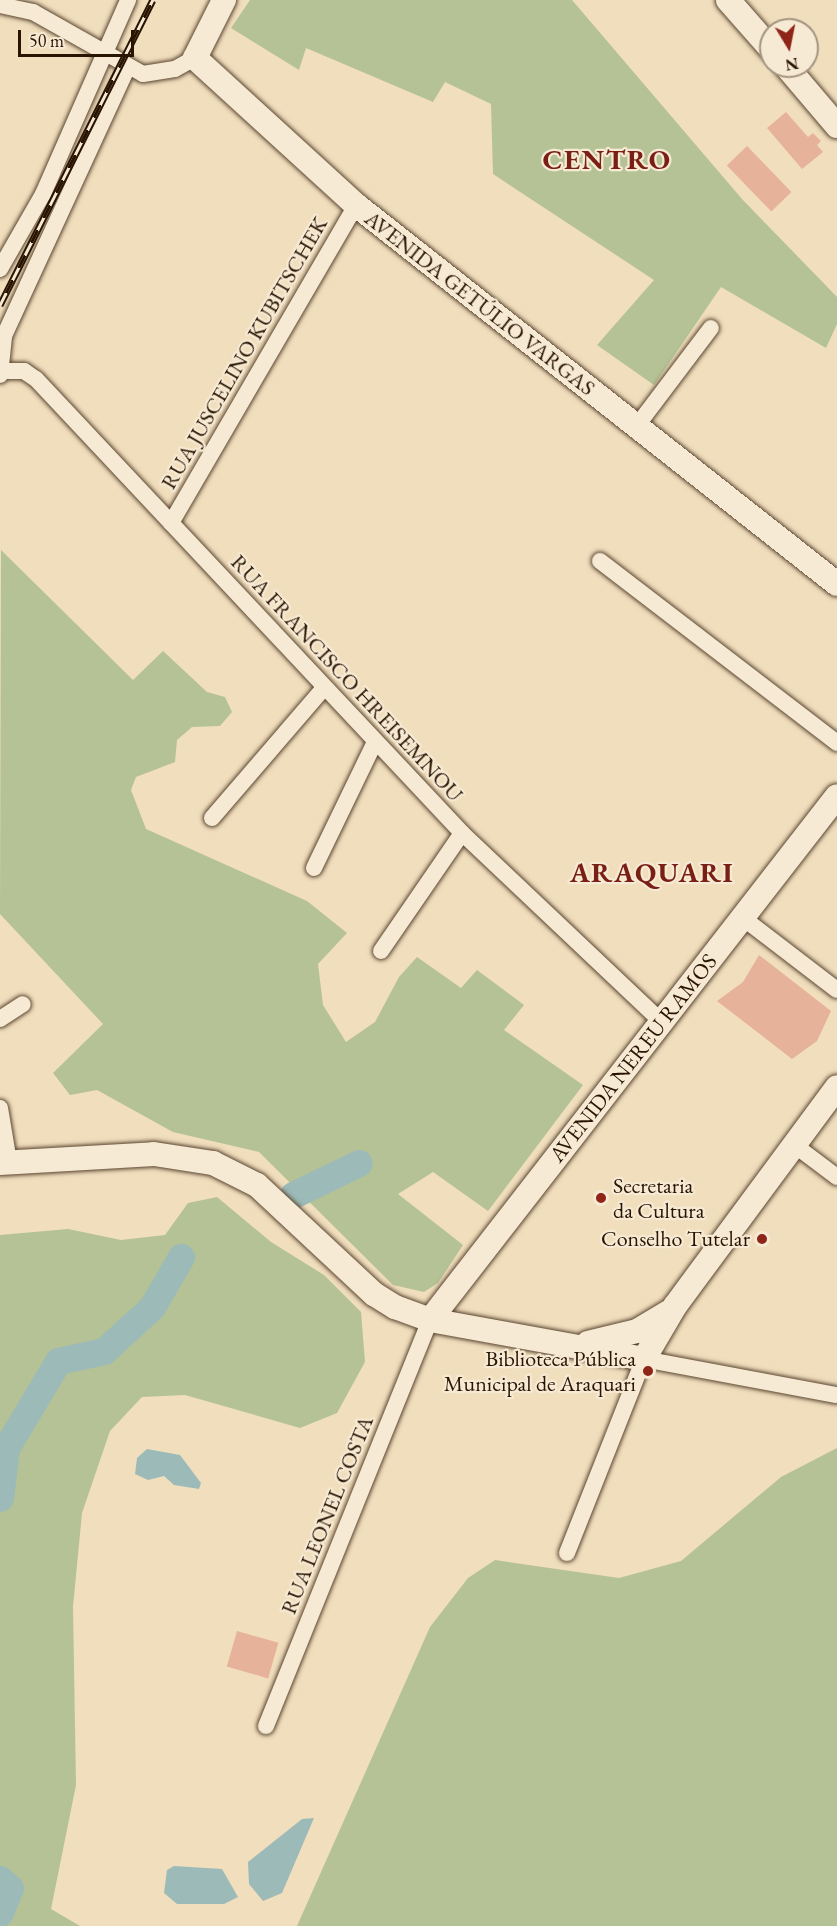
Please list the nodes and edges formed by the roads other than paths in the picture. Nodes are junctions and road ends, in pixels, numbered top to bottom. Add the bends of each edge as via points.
1 (128, 0) edge
2 (224, 0) edge
3 (728, 0) edge
4 (0, 5) edge
5 (759, 35) edge
6 (100, 54) junction
7 (195, 58) junction
8 (124, 68) junction
9 (796, 78) edge
10 (837, 126) edge
11 (356, 205) junction
12 (0, 269) edge
13 (711, 328) dead end
14 (2, 373) edge
15 (636, 427) junction
16 (171, 523) junction
17 (600, 561) dead end
18 (837, 584) edge
19 (324, 687) junction
20 (375, 742) junction
21 (837, 743) edge
22 (837, 796) edge
23 (212, 818) dead end
24 (462, 833) junction
25 (314, 868) dead end
26 (742, 918) junction
27 (381, 951) dead end
28 (837, 990) edge
29 (23, 1004) dead end
30 (0, 1019) edge
31 (662, 1022) junction
32 (837, 1087) edge
33 (0, 1108) edge
34 (793, 1144) junction
35 (4, 1162) edge
36 (837, 1177) edge
37 (671, 1311) junction
38 (430, 1320) junction
39 (554, 1343) junction
40 (644, 1359) junction
41 (837, 1395) edge
42 (567, 1553) dead end
43 (266, 1726) dead end

1 - 6 street
2 - 7 main road
3 - 5 main road
4 - 6 street via 33,12
6 - 8 street
6 - 12 street via 43,194
7 - 8 street via 157,73
7 - 11 main road, AVENIDA GETÚLIO VARGAS
8 - 14 street via 4,336
9 - 10 main road
11 - 15 main road, AVENIDA GETÚLIO VARGAS
11 - 16 street, RUA JUSCELINO KUBITSCHEK
13 - 15 street
14 - 16 street, RUA FRANCISCO HREISEMNOU via 24,371 36,379
15 - 18 main road, AVENIDA GETÚLIO VARGAS
16 - 19 street, RUA FRANCISCO HREISEMNOU
17 - 21 street
19 - 20 street, RUA FRANCISCO HREISEMNOU
19 - 23 street
20 - 24 street, RUA FRANCISCO HREISEMNOU
20 - 25 street
22 - 26 main road, AVENIDA NEREU RAMOS
24 - 27 street
24 - 31 street, RUA FRANCISCO HREISEMNOU via 579,949
26 - 28 street
26 - 31 main road, AVENIDA NEREU RAMOS
29 - 30 street
31 - 38 main road, AVENIDA NEREU RAMOS
32 - 34 main road
33 - 35 street
34 - 36 street
34 - 37 main road
35 - 38 main road via 154,1154 213,1163 278,1202 374,1294
37 - 39 main road via 616,1339
37 - 40 main road
38 - 39 main road
38 - 43 street, RUA LEONEL COSTA
39 - 40 main road
40 - 41 street
40 - 42 street

